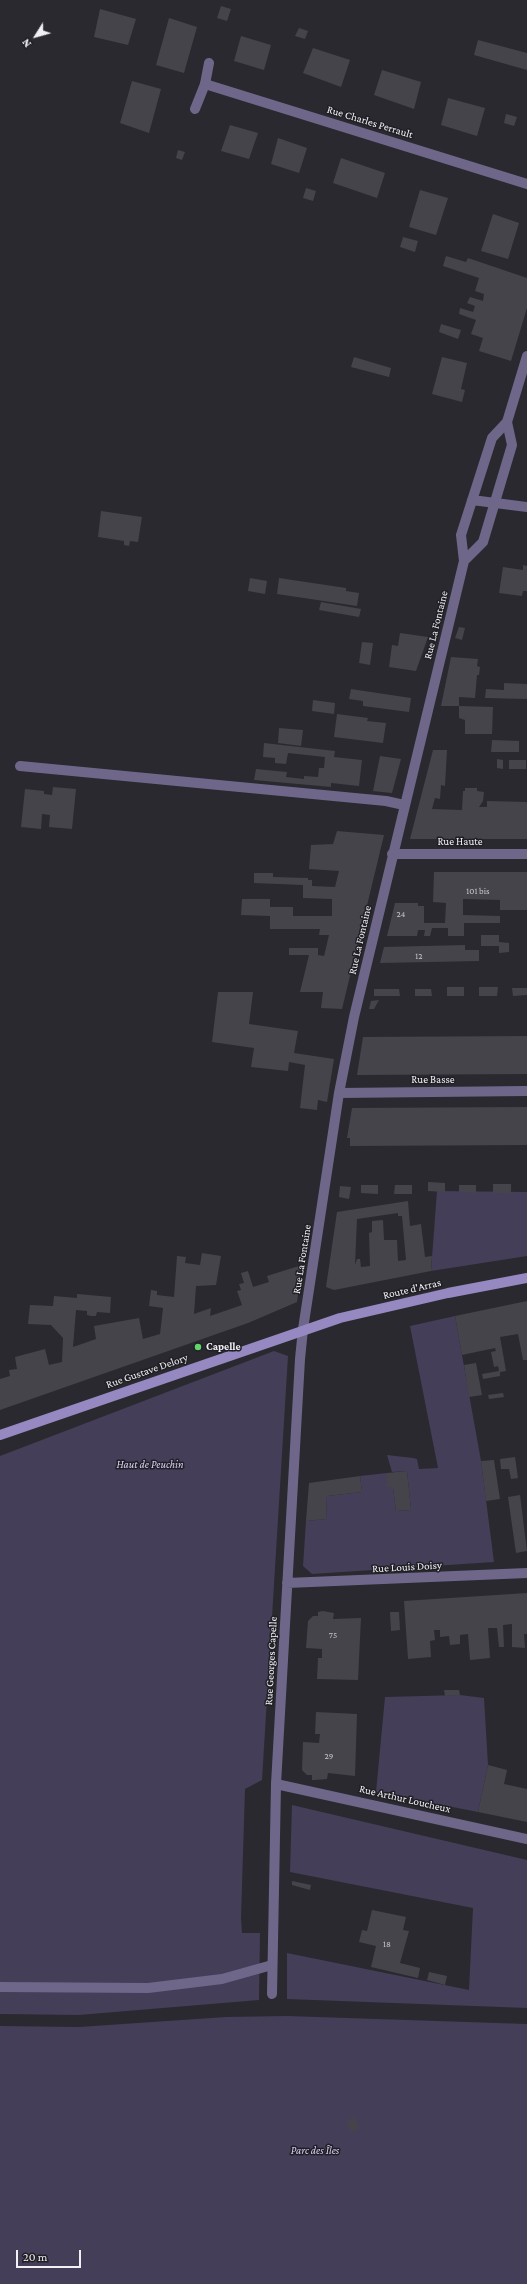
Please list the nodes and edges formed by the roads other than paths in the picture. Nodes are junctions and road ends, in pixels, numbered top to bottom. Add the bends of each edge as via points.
1 (209, 63) dead end
2 (205, 84) junction
3 (195, 109) dead end
4 (527, 184) edge
5 (527, 356) edge
6 (506, 422) junction
7 (472, 500) junction
8 (494, 504) junction
9 (527, 507) edge
10 (464, 561) junction
11 (20, 766) dead end
12 (404, 805) junction
13 (392, 854) junction
14 (527, 854) edge
15 (527, 1091) edge
16 (339, 1093) junction
17 (527, 1278) edge
18 (303, 1329) junction
19 (0, 1435) edge
20 (527, 1573) edge
21 (287, 1583) junction
22 (276, 1784) junction
23 (527, 1839) edge
24 (272, 1965) junction
25 (0, 1987) edge
26 (272, 1994) dead end

1 - 2 street
2 - 3 street
2 - 4 street, Rue Charles Perrault
5 - 6 street, Rue La Fontaine
6 - 7 street, Rue La Fontaine via 492,438
6 - 8 street via 512,445
7 - 8 street
7 - 10 street, Rue La Fontaine via 461,535
8 - 9 street
8 - 10 street via 483,542
10 - 12 street, Rue La Fontaine
11 - 12 street via 386,800
12 - 13 street, Rue La Fontaine
13 - 14 street, Rue Haute
13 - 16 street, Rue La Fontaine
15 - 16 street, Rue Basse
16 - 18 street, Rue La Fontaine
17 - 18 main road, Route d'Arras via 440,1295
18 - 19 main road, Rue Gustave Delory
18 - 21 street, Rue Georges Capelle
20 - 21 street, Rue Louis Doisy
21 - 22 street, Rue Georges Capelle
22 - 23 street, Rue Arthur Loucheux
22 - 24 street, Rue Georges Capelle
24 - 25 street via 222,1980 148,1988
24 - 26 street, Rue Georges Capelle

